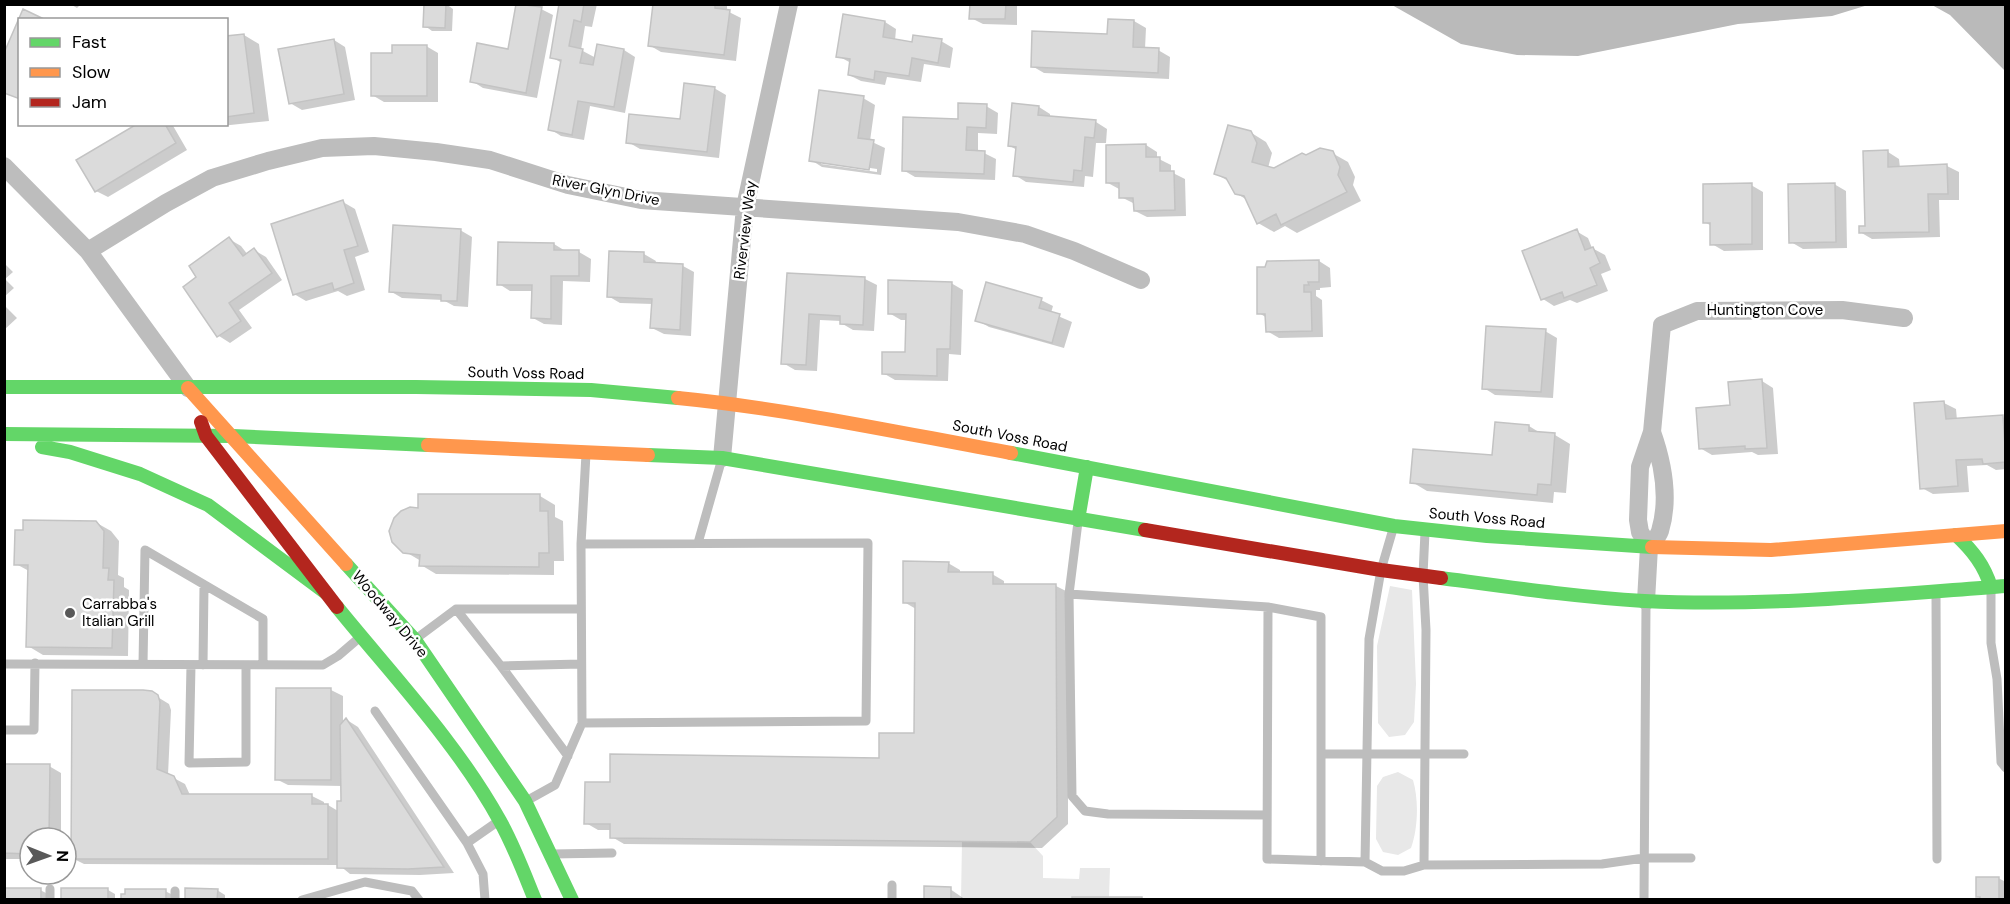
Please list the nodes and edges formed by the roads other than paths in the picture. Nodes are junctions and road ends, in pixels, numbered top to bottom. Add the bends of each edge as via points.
1 (789, 4) edge
2 (4, 166) edge
3 (745, 207) junction
4 (88, 251) junction
5 (1141, 280) dead end
6 (1904, 318) dead end
7 (4, 387) edge
8 (188, 388) junction
9 (729, 403) junction
10 (1652, 432) junction
11 (4, 434) edge
12 (206, 436) junction
13 (233, 436) junction
14 (4, 440) edge
15 (586, 452) junction
16 (723, 458) junction
17 (1087, 467) junction
18 (1078, 520) junction
19 (1394, 526) junction
20 (1425, 529) junction
21 (2006, 531) edge
22 (1956, 535) junction
23 (698, 543) junction
24 (581, 544) junction
25 (1649, 547) junction
26 (1381, 570) junction
27 (1423, 576) junction
28 (204, 586) junction
29 (1998, 586) edge
30 (1936, 591) junction
31 (326, 593) junction
32 (1069, 594) junction
33 (1646, 601) junction
34 (1268, 607) junction
35 (456, 609) junction
36 (581, 609) junction
37 (363, 636) junction
38 (415, 640) junction
39 (35, 663) junction
40 (4, 664) edge
41 (143, 664) junction
42 (581, 664) junction
43 (191, 665) junction
44 (263, 665) junction
45 (203, 666) junction
46 (246, 666) junction
47 (501, 666) junction
48 (375, 711) dead end
49 (582, 723) junction
50 (4, 730) edge
51 (1424, 753) junction
52 (1321, 754) junction
53 (1368, 754) junction
54 (1464, 754) dead end
55 (568, 756) junction
56 (2006, 768) edge
57 (513, 811) junction
58 (1268, 816) junction
59 (467, 843) junction
60 (612, 853) dead end
61 (550, 854) junction
62 (1644, 858) junction
63 (1691, 858) dead end
64 (1937, 859) dead end
65 (1321, 861) junction
66 (1365, 862) junction
67 (1424, 865) junction
68 (892, 885) dead end
69 (50, 889) dead end
70 (50, 900) edge
71 (302, 900) edge
72 (419, 900) edge
73 (485, 900) edge
74 (535, 900) edge
75 (572, 900) edge
76 (892, 900) edge
77 (1644, 900) edge

1 - 3 street, Riverview Way
2 - 4 street, Woodway Drive
3 - 4 street, River Glyn Drive via 641,200 568,185 490,160 436,152 374,146 322,148 212,178
3 - 5 street, River Glyn Drive via 958,222 1014,232 1074,251
3 - 9 street, Riverview Way
4 - 8 street, Woodway Drive
6 - 10 street, Huntington Cove via 1842,310 1697,311 1662,325
7 - 8 main road, South Voss Road
8 - 9 main road, South Voss Road via 591,390
8 - 12 main road, Woodway Drive
8 - 13 main road, Woodway Drive
9 - 16 street, Riverview Way
9 - 17 main road, South Voss Road
10 - 25 street, Huntington Cove via 1640,467 1638,520
10 - 25 street, Huntington Cove via 1664,482 1660,533
11 - 12 main road
12 - 13 main road
12 - 31 main road, Woodway Drive
13 - 15 main road
13 - 38 main road, Woodway Drive
14 - 31 main road via 70,452 140,474 208,505
15 - 16 main road
15 - 24 lane
16 - 18 main road
16 - 23 lane
17 - 18 main road
17 - 19 main road, South Voss Road
18 - 26 main road
18 - 32 lane
19 - 20 main road, South Voss Road
19 - 26 lane
20 - 25 main road, South Voss Road
20 - 27 lane
21 - 22 main road, South Voss Road
22 - 25 main road, South Voss Road via 1771,550
22 - 29 main road
23 - 24 lane
23 - 49 lane via 868,543 867,721
24 - 36 lane
25 - 33 street, Huntington Cove
26 - 27 main road
26 - 53 lane via 1369,639
27 - 33 main road
27 - 51 lane
28 - 41 lane via 145,550
28 - 44 lane via 263,620
28 - 45 lane
29 - 30 main road
29 - 56 lane via 1991,643 2001,762
30 - 33 main road via 1786,602
30 - 64 lane
31 - 37 main road, Woodway Drive
32 - 34 lane
32 - 58 lane via 1072,796 1085,811
33 - 62 lane
34 - 52 lane via 1322,617
34 - 58 lane
35 - 36 lane
35 - 38 lane
35 - 47 lane
36 - 42 lane
37 - 44 lane via 323,665
37 - 57 main road, Woodway Drive via 459,755
38 - 57 main road, Woodway Drive
39 - 40 lane
39 - 41 lane
39 - 50 lane via 34,730
41 - 43 lane
42 - 47 lane
42 - 49 lane
43 - 45 lane
43 - 46 lane via 189,763 246,762
44 - 46 lane
45 - 46 lane
47 - 55 lane
48 - 59 lane
49 - 55 lane
51 - 53 lane
51 - 54 lane
51 - 67 lane
52 - 53 lane
52 - 65 lane
53 - 66 lane
55 - 57 lane via 555,785
57 - 59 lane
57 - 61 main road, Woodway Drive
57 - 74 main road, Woodway Drive via 516,852
58 - 65 lane via 1267,859
59 - 73 lane via 483,874
60 - 61 lane
61 - 75 main road, Woodway Drive
62 - 63 lane
62 - 67 lane via 1602,864
62 - 77 lane
65 - 66 lane
66 - 67 lane via 1382,871 1404,872
68 - 76 lane
69 - 70 lane
71 - 72 lane via 365,882 412,891

